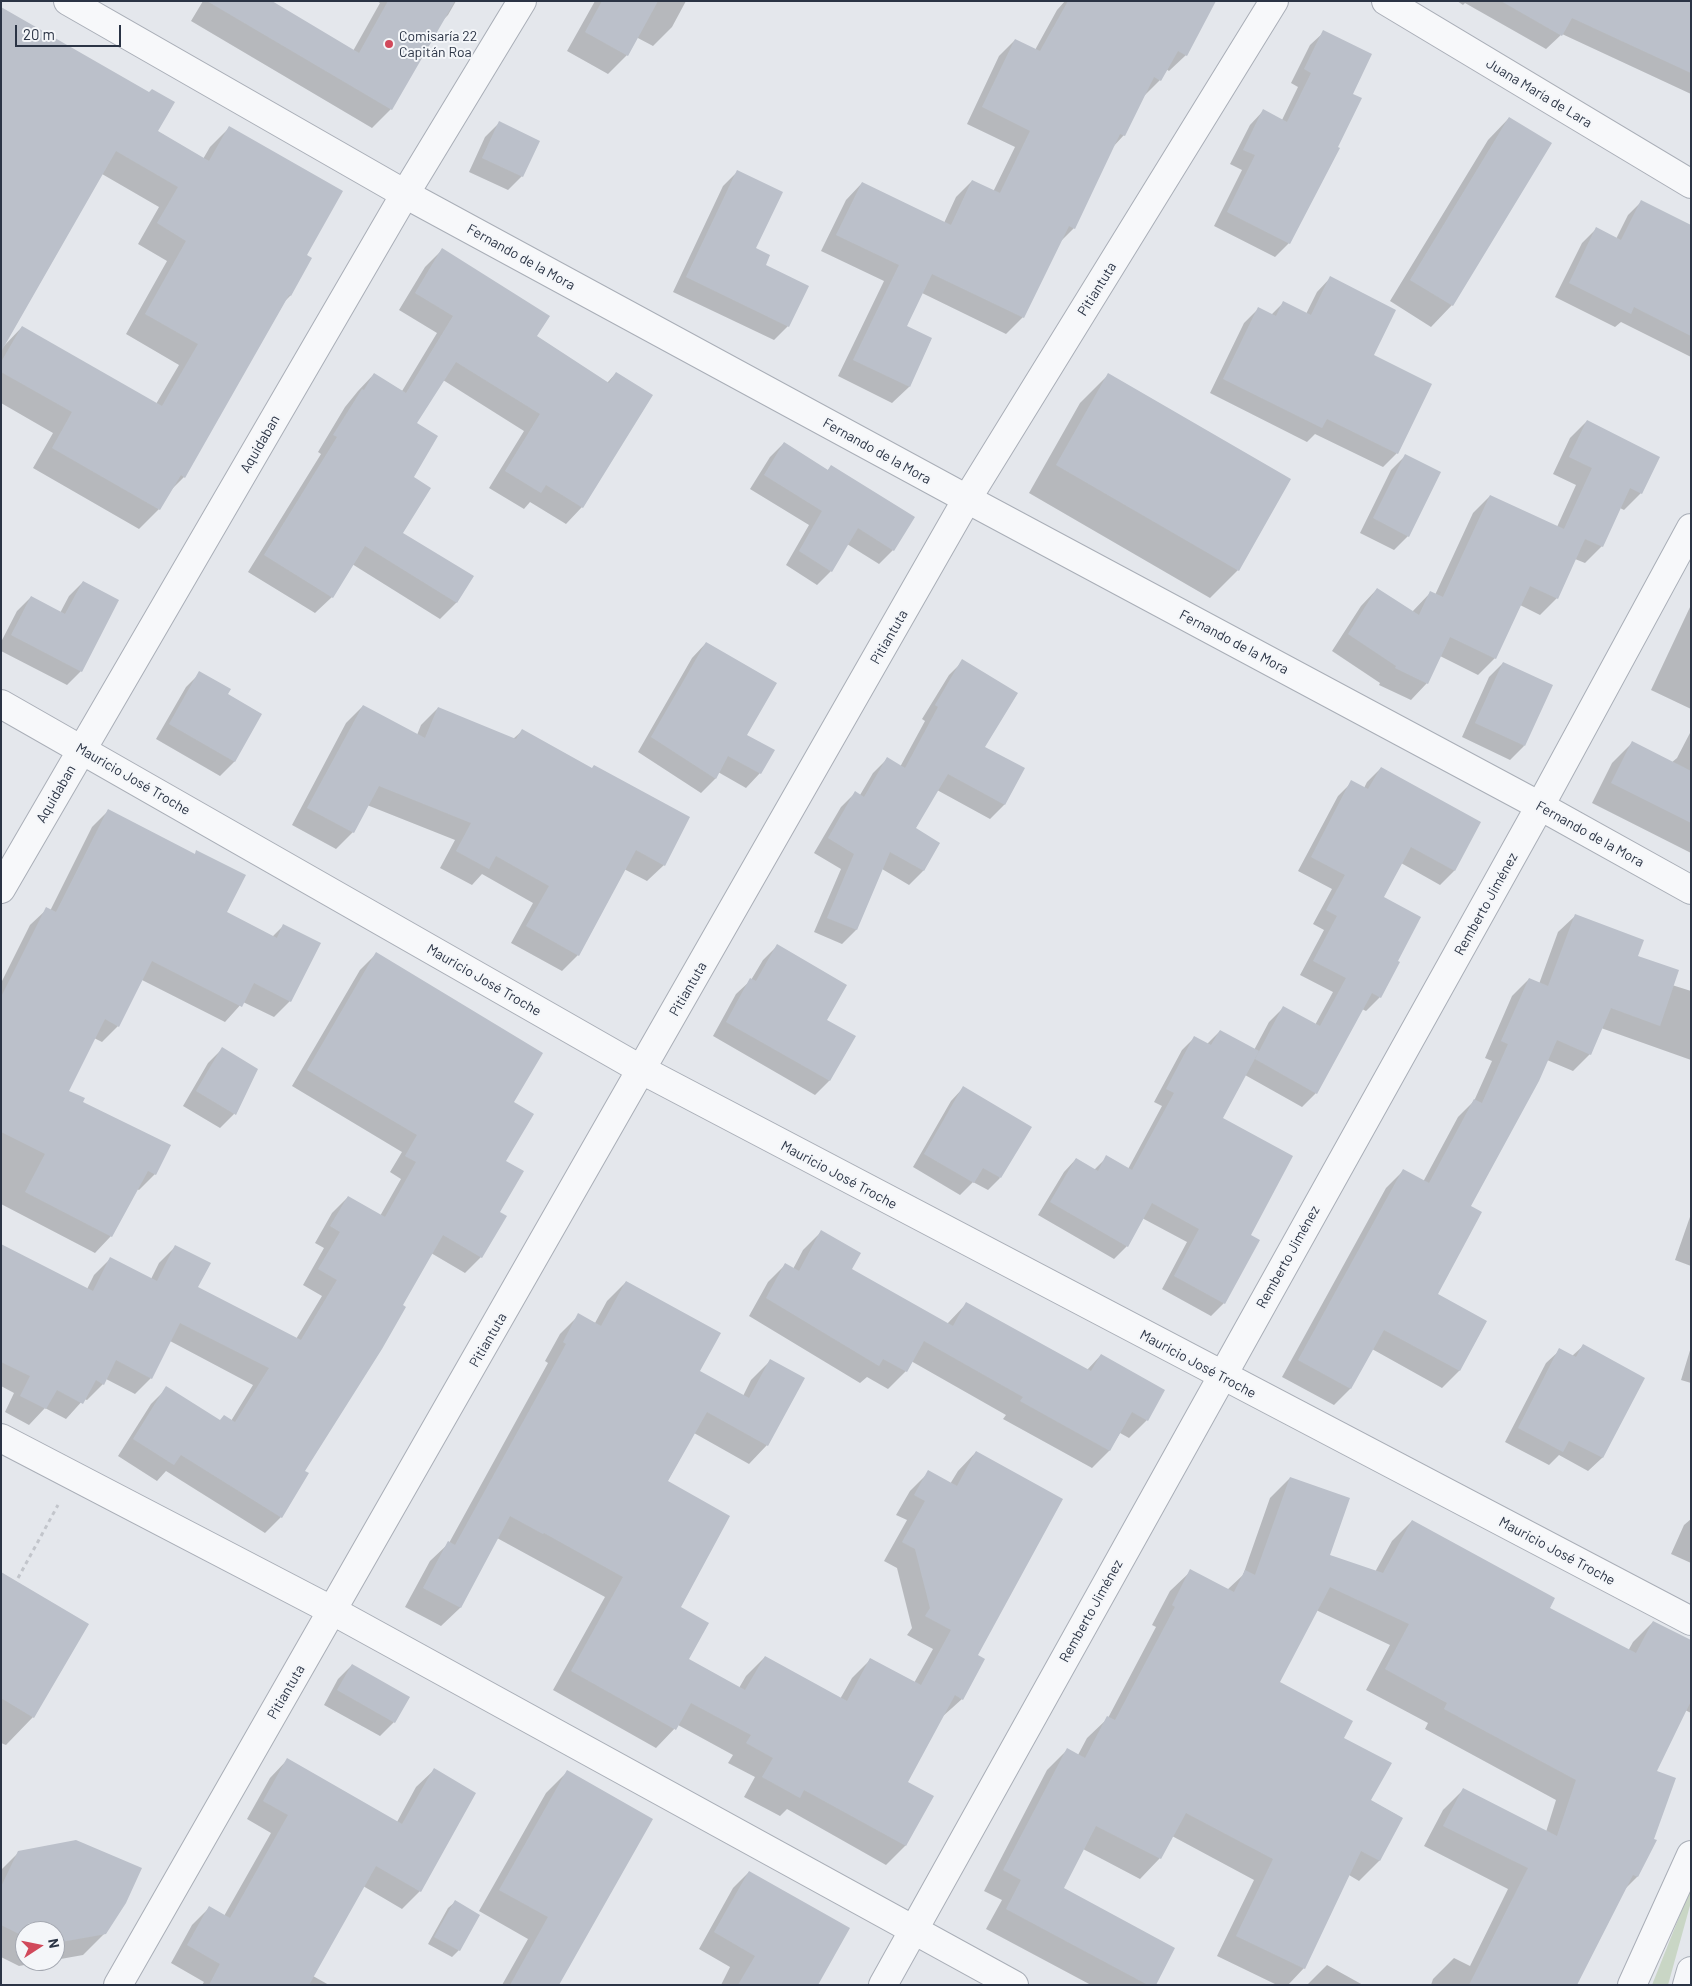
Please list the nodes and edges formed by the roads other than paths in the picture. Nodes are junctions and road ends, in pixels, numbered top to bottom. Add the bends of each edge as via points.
1 (68, 1) edge
2 (522, 1) edge
3 (1274, 1) edge
4 (1386, 1) edge
5 (1691, 184) edge
6 (405, 194) junction
7 (967, 500) junction
8 (1691, 528) edge
9 (1, 704) edge
10 (82, 750) junction
11 (1540, 806) junction
12 (1, 889) edge
13 (1691, 890) edge
14 (642, 1070) junction
15 (1222, 1376) junction
16 (1, 1438) edge
17 (333, 1611) junction
18 (1691, 1621) edge
19 (1691, 1855) edge
20 (914, 1930) junction
21 (1691, 1971) edge
22 (118, 1985) edge
23 (883, 1985) edge
24 (1014, 1985) edge
25 (1632, 1985) edge
26 (1687, 1985) edge

1 - 6 street, Fernando de la Mora
2 - 6 street, Aquidaban
3 - 7 street, Pitiantuta
4 - 5 street, Juana María de Lara
6 - 7 street, Fernando de la Mora
6 - 10 street, Aquidaban
7 - 11 street, Fernando de la Mora
7 - 14 street, Pitiantuta
8 - 11 street, Remberto Jiménez
9 - 10 street, Mauricio José Troche
10 - 12 street, Aquidaban
10 - 14 street, Mauricio José Troche
11 - 13 street, Fernando de la Mora
11 - 15 street, Remberto Jiménez
14 - 15 street, Mauricio José Troche
14 - 17 street, Pitiantuta
15 - 18 street, Mauricio José Troche
15 - 20 street, Remberto Jiménez
16 - 17 street
17 - 20 street
17 - 22 street, Pitiantuta
19 - 25 street
20 - 23 street, Remberto Jiménez
20 - 24 street
21 - 26 street

